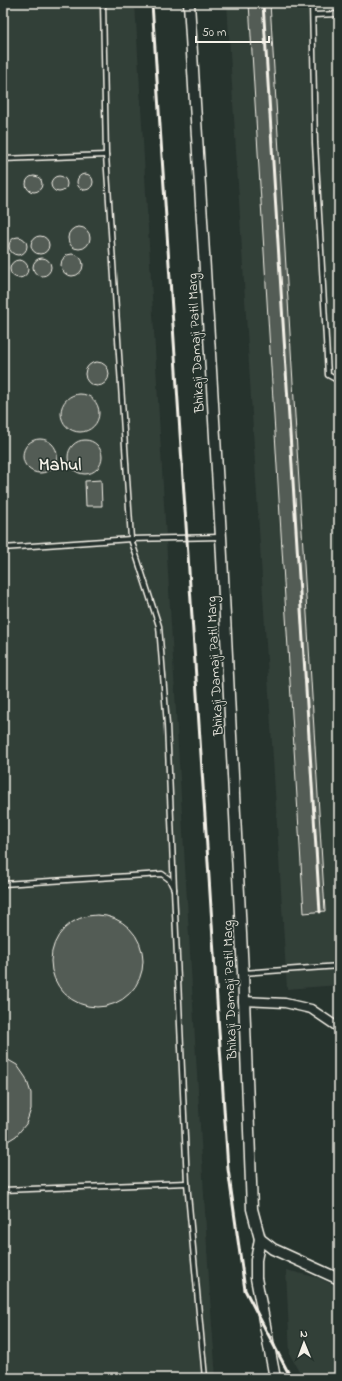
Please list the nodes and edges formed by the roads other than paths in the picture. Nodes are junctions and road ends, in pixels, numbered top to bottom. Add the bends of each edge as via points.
1 (103, 3) edge
2 (189, 3) edge
3 (312, 3) edge
4 (339, 14) edge
5 (313, 15) junction
6 (106, 154) junction
7 (3, 159) edge
8 (339, 381) edge
9 (221, 537) junction
10 (131, 539) junction
11 (3, 548) edge
12 (3, 884) edge
13 (174, 889) junction
14 (339, 966) edge
15 (243, 973) junction
16 (243, 1001) junction
17 (339, 1028) edge
18 (187, 1183) junction
19 (3, 1190) edge
20 (260, 1239) junction
21 (339, 1279) edge
22 (205, 1378) edge
23 (275, 1378) edge

1 - 6 lane
2 - 9 street, Bhikaji Damaji Patil Marg
3 - 5 lane
4 - 5 lane
5 - 8 lane via 315,142 328,375
6 - 7 lane
6 - 10 lane
9 - 10 lane
9 - 15 street, Bhikaji Damaji Patil Marg
10 - 11 lane
10 - 13 lane via 159,626 167,725
12 - 13 lane via 162,874 169,879
13 - 18 lane
14 - 15 lane
15 - 16 street, Bhikaji Damaji Patil Marg
16 - 17 street via 285,1003 311,1009
16 - 20 street, Bhikaji Damaji Patil Marg via 252,1209
18 - 19 lane
18 - 22 lane
20 - 21 street via 273,1250
20 - 23 street via 256,1278

